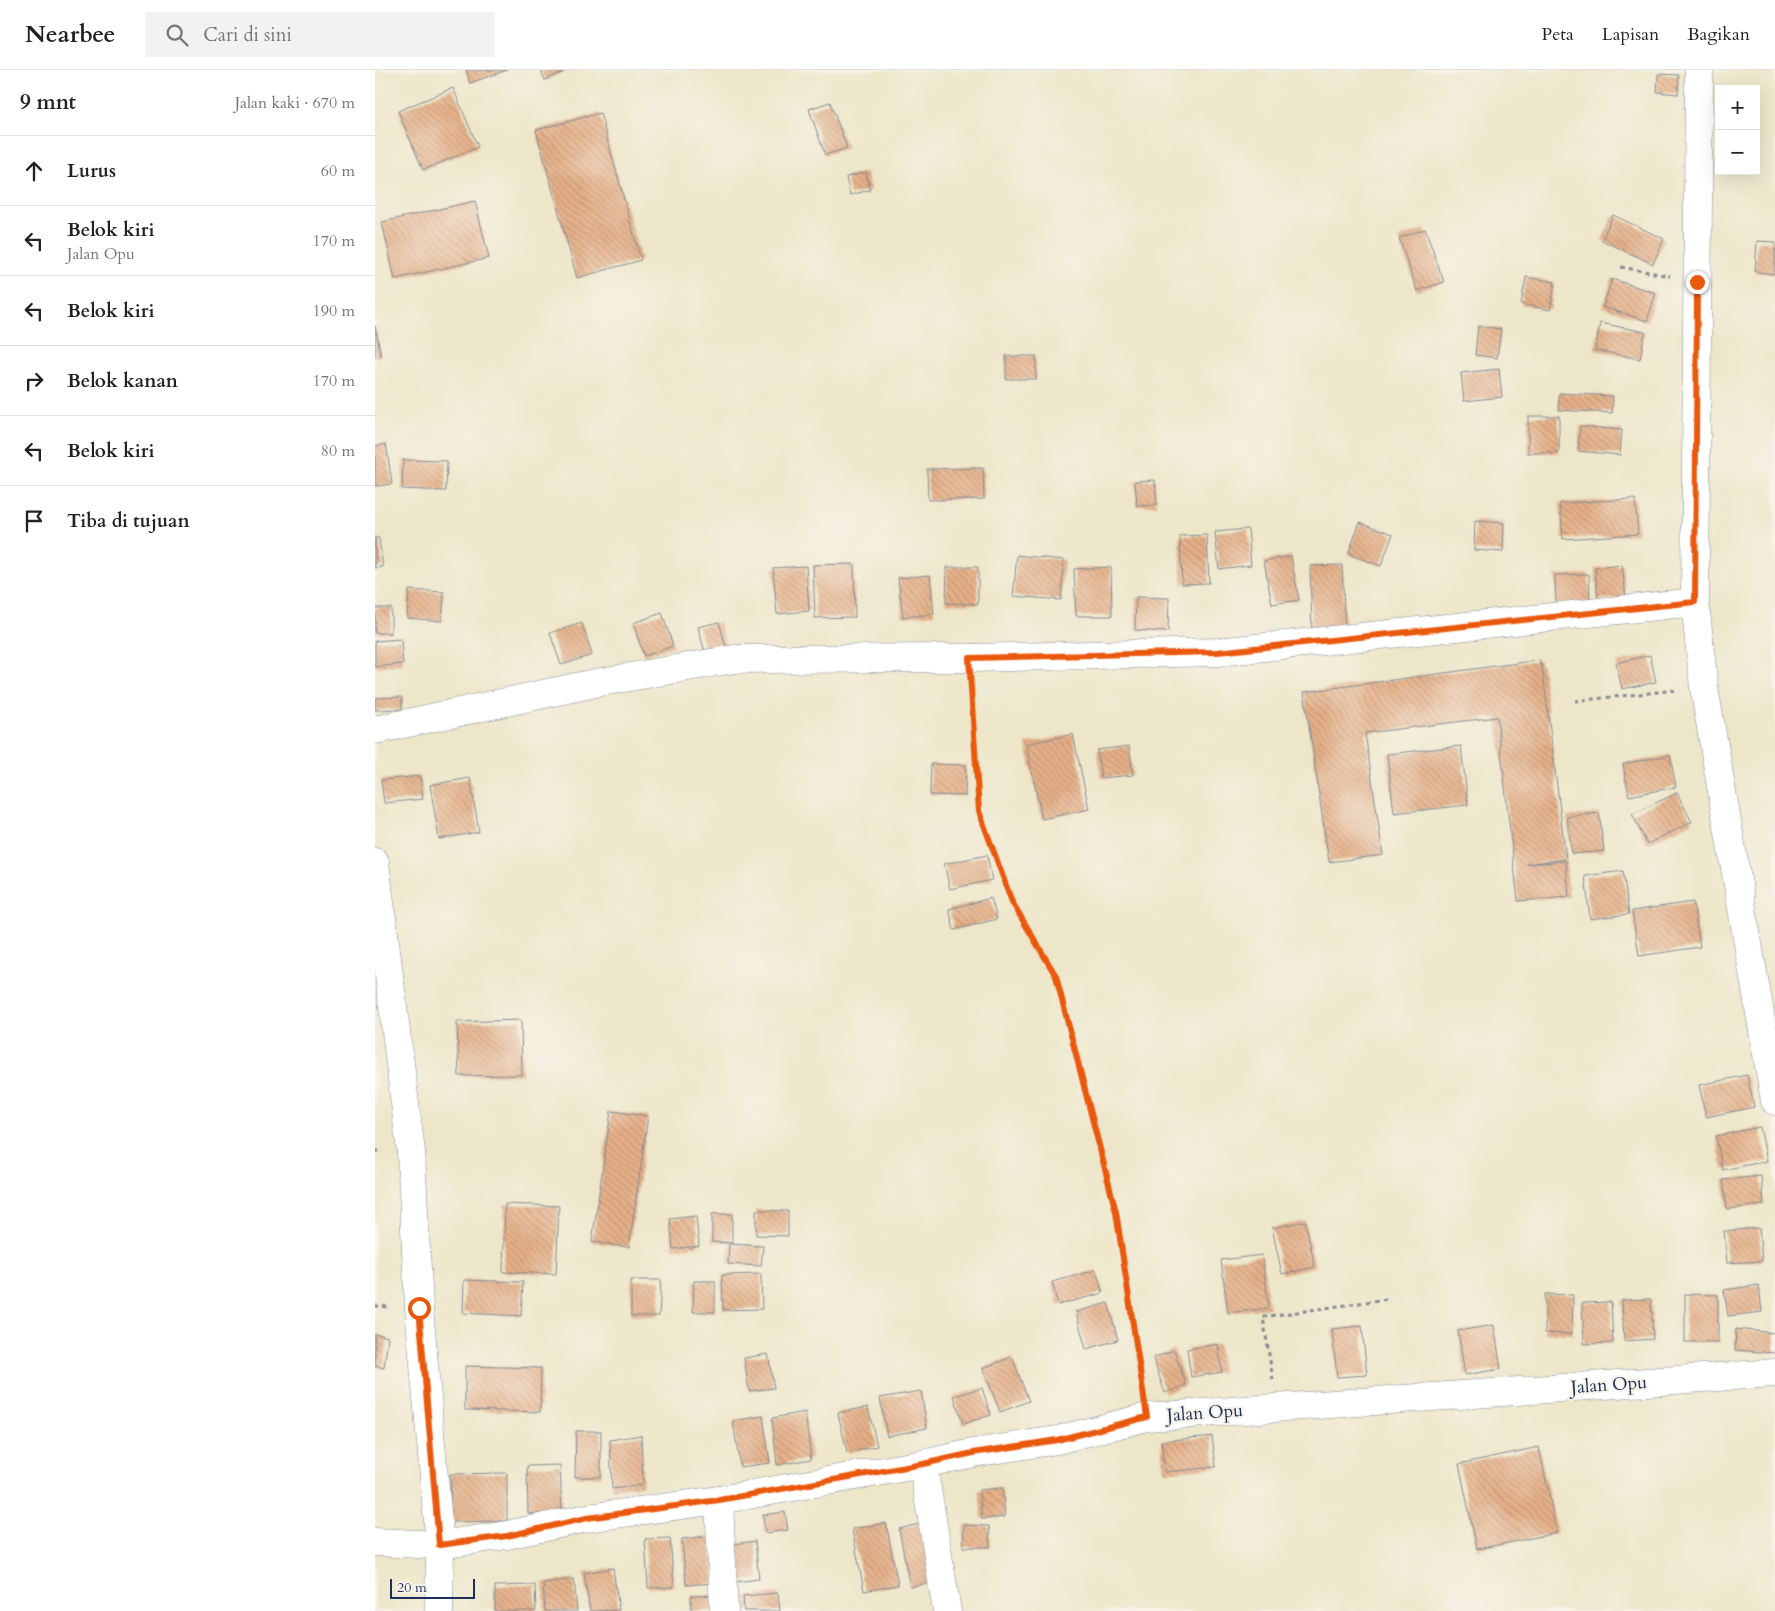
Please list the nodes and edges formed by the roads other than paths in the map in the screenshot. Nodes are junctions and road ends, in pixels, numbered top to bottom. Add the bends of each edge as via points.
1 (1699, 70) edge
2 (1695, 602) junction
3 (375, 730) edge
4 (375, 862) edge
5 (1775, 1101) edge
6 (1775, 1373) edge
7 (923, 1464) junction
8 (719, 1500) junction
9 (375, 1542) edge
10 (439, 1545) junction
11 (439, 1611) edge
12 (724, 1611) edge
13 (947, 1611) edge

1 - 2 street
2 - 3 street via 1217,652 734,659 595,683
2 - 5 street via 1704,687
4 - 10 street via 411,1149 419,1308
6 - 7 street, Jalan Opu via 1147,1417 1057,1440
7 - 8 street, Jalan Opu
7 - 13 street
8 - 10 street, Jalan Opu via 587,1518 507,1536
8 - 12 street
9 - 10 street, Jalan Opu
10 - 11 street

